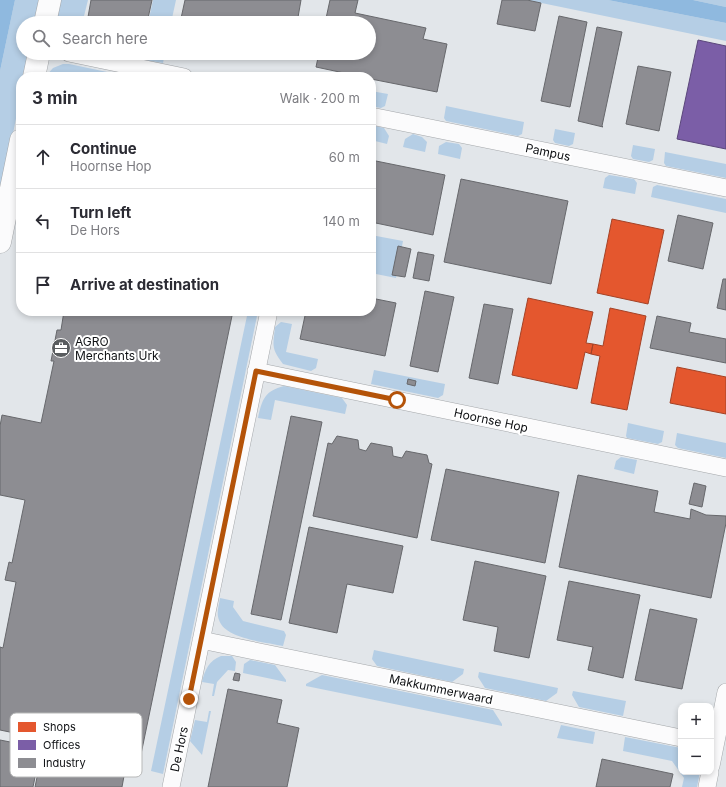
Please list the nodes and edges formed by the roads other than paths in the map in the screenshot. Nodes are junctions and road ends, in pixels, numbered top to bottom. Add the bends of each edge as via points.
1 (50, 0) edge
2 (47, 16) edge
3 (38, 60) edge
4 (103, 60) edge
5 (35, 72) edge
6 (160, 72) edge
7 (376, 117) edge
8 (16, 164) edge
9 (726, 188) edge
10 (0, 242) edge
11 (268, 316) edge
12 (256, 371) junction
13 (726, 468) edge
14 (201, 640) junction
15 (726, 692) edge
16 (678, 737) edge
17 (714, 741) edge
18 (709, 775) edge
19 (171, 787) edge
20 (707, 787) edge

1 - 2 street
3 - 5 street
4 - 6 street
7 - 9 street, Pampus
8 - 10 street
11 - 12 street, De Hors
12 - 13 street, Hoornse Hop
12 - 14 street, De Hors
14 - 16 street, Makkummerwaard
14 - 19 street, De Hors
15 - 17 street
18 - 20 street

